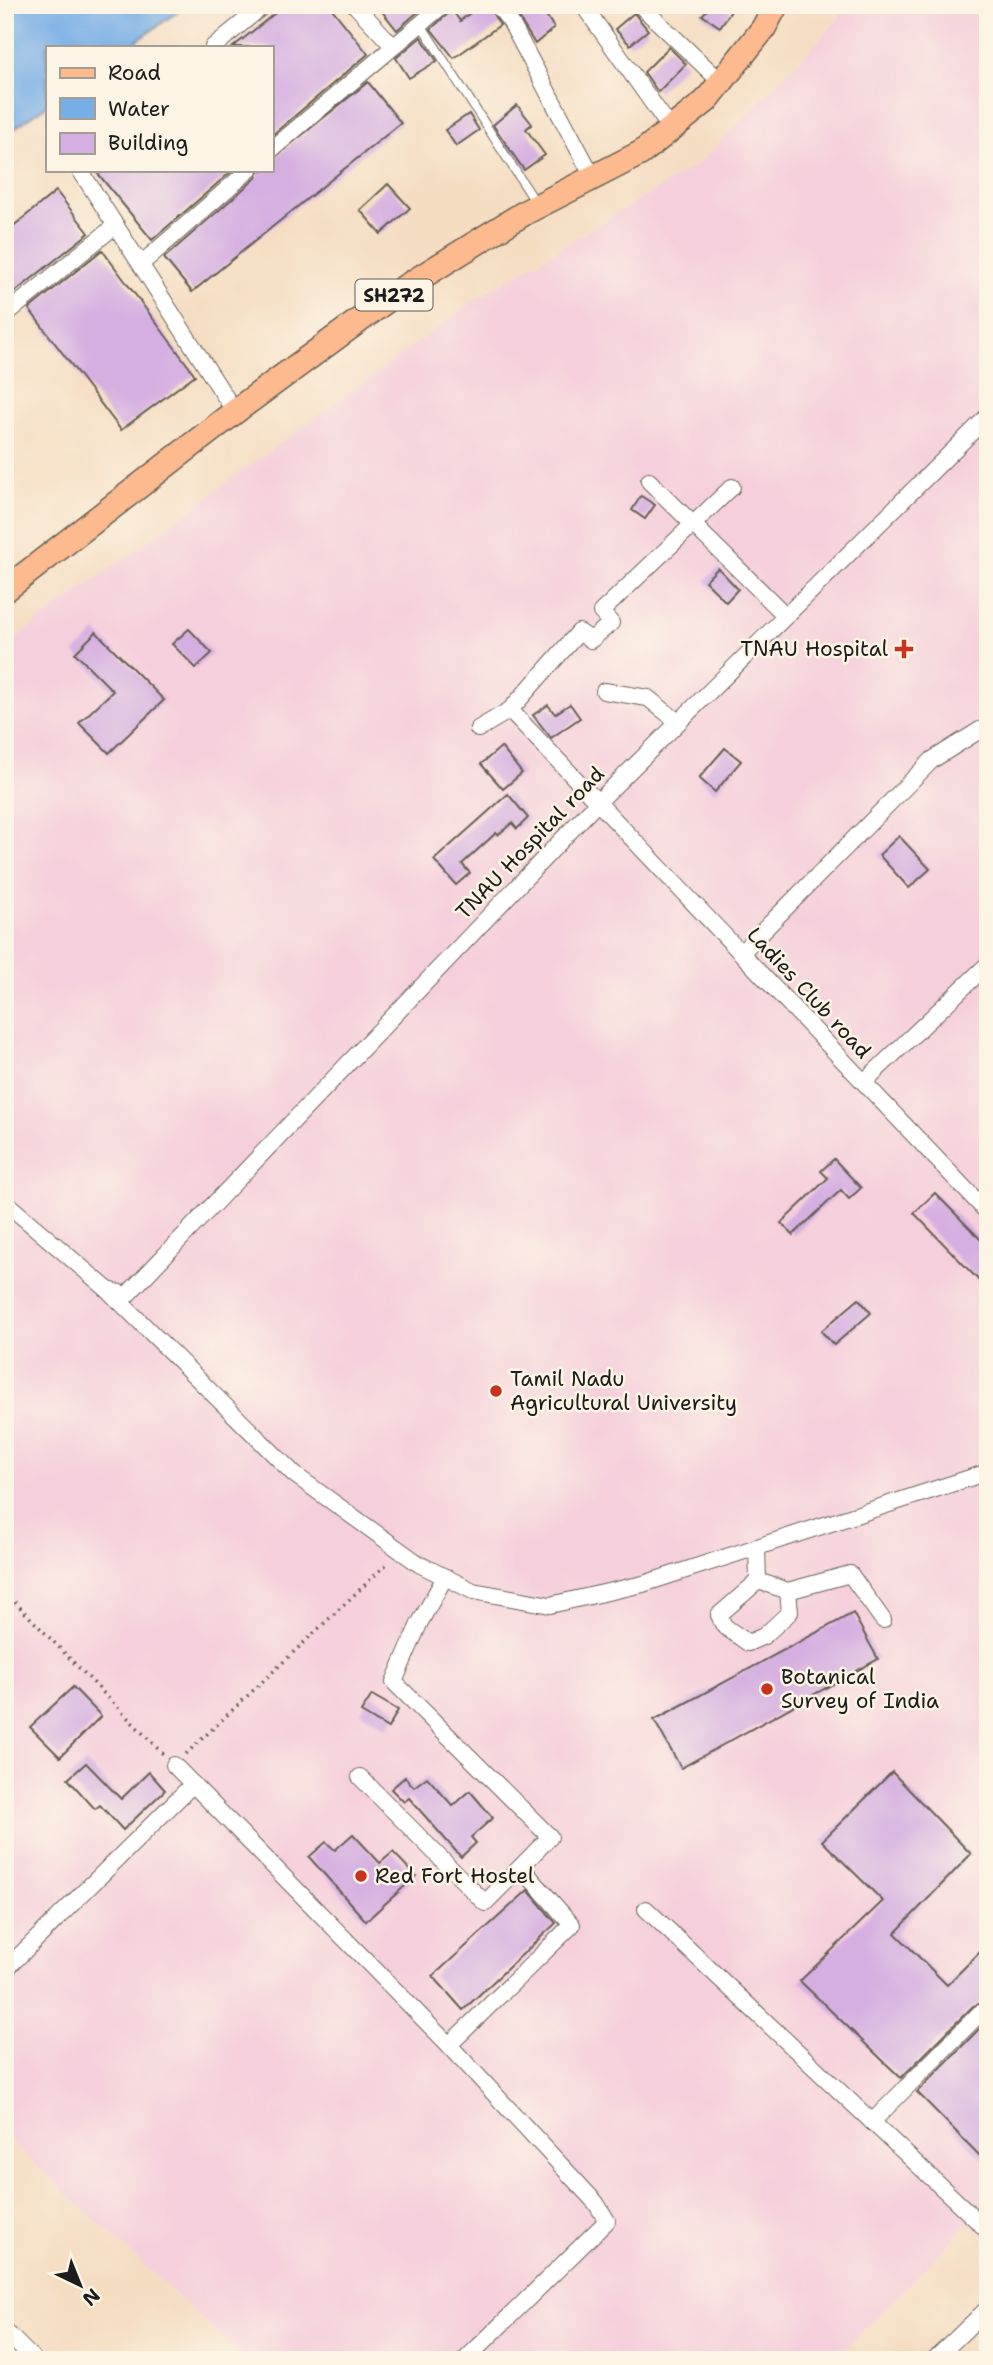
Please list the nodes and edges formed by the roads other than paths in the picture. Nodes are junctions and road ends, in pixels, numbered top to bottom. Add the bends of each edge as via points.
1 (264, 5) edge
2 (355, 5) edge
3 (443, 5) edge
4 (497, 5) edge
5 (583, 5) edge
6 (640, 5) edge
7 (776, 5) edge
8 (420, 23) junction
9 (214, 46) edge
10 (392, 46) junction
11 (722, 82) junction
12 (671, 129) junction
13 (273, 148) edge
14 (81, 172) edge
15 (247, 172) edge
16 (593, 177) junction
17 (538, 206) junction
18 (116, 225) junction
19 (141, 264) junction
20 (5, 315) edge
21 (235, 412) junction
22 (988, 416) edge
23 (649, 481) dead end
24 (732, 487) dead end
25 (693, 524) junction
26 (5, 590) edge
27 (786, 616) junction
28 (604, 691) dead end
29 (510, 710) junction
30 (678, 722) junction
31 (478, 729) dead end
32 (988, 737) edge
33 (597, 803) junction
34 (742, 952) junction
35 (988, 964) edge
36 (864, 1082) junction
37 (5, 1202) edge
38 (988, 1213) edge
39 (108, 1290) junction
40 (988, 1472) edge
41 (757, 1547) junction
42 (445, 1577) junction
43 (758, 1581) junction
44 (788, 1591) junction
45 (883, 1620) dead end
46 (174, 1765) road end
47 (360, 1777) dead end
48 (193, 1784) junction
49 (521, 1867) junction
50 (646, 1909) dead end
51 (5, 1970) edge
52 (988, 2021) edge
53 (449, 2045) junction
54 (872, 2122) junction
55 (988, 2231) edge
56 (988, 2308) edge
57 (5, 2330) edge
58 (34, 2360) edge
59 (465, 2360) edge
60 (934, 2360) edge

1 - 9 street
2 - 10 street
3 - 8 street
4 - 16 street via 510,21
5 - 12 street
6 - 11 street
7 - 11 main road, SH272
8 - 10 street
8 - 17 lane
10 - 13 street
11 - 12 main road, SH272
12 - 16 main road, SH272 via 641,153
14 - 18 street
15 - 19 street
16 - 17 main road, SH272
17 - 21 main road, SH272 via 402,289
18 - 19 street
18 - 20 street
19 - 21 street
21 - 26 main road, SH272
22 - 27 street, TNAU Hospital road
23 - 25 street
24 - 25 street
25 - 27 street
25 - 29 street via 601,612 611,623 591,640 579,632
27 - 30 street, TNAU Hospital road
28 - 30 street via 648,698
29 - 31 street
29 - 33 street, Ladies Club road
30 - 33 street, TNAU Hospital road
32 - 34 street via 980,730 932,760
33 - 34 street, Ladies Club road
33 - 39 street, TNAU Hospital road via 127,1295
34 - 36 street, Ladies Club road
35 - 36 street
36 - 38 street, Ladies Club road
37 - 39 street
39 - 42 street via 295,1475
40 - 41 street
41 - 42 street via 643,1584 550,1605 473,1591
41 - 43 street
42 - 49 street via 394,1682 550,1837
43 - 44 street
43 - 44 street via 719,1615 724,1626 748,1643 764,1636 790,1612
44 - 45 street via 850,1573
46 - 48 street
47 - 49 street via 485,1903
48 - 51 street
48 - 53 street
49 - 53 street via 572,1925
50 - 54 street
52 - 54 street via 980,2013
53 - 59 street via 596,2203 607,2221
54 - 55 street
56 - 60 street
57 - 58 street

